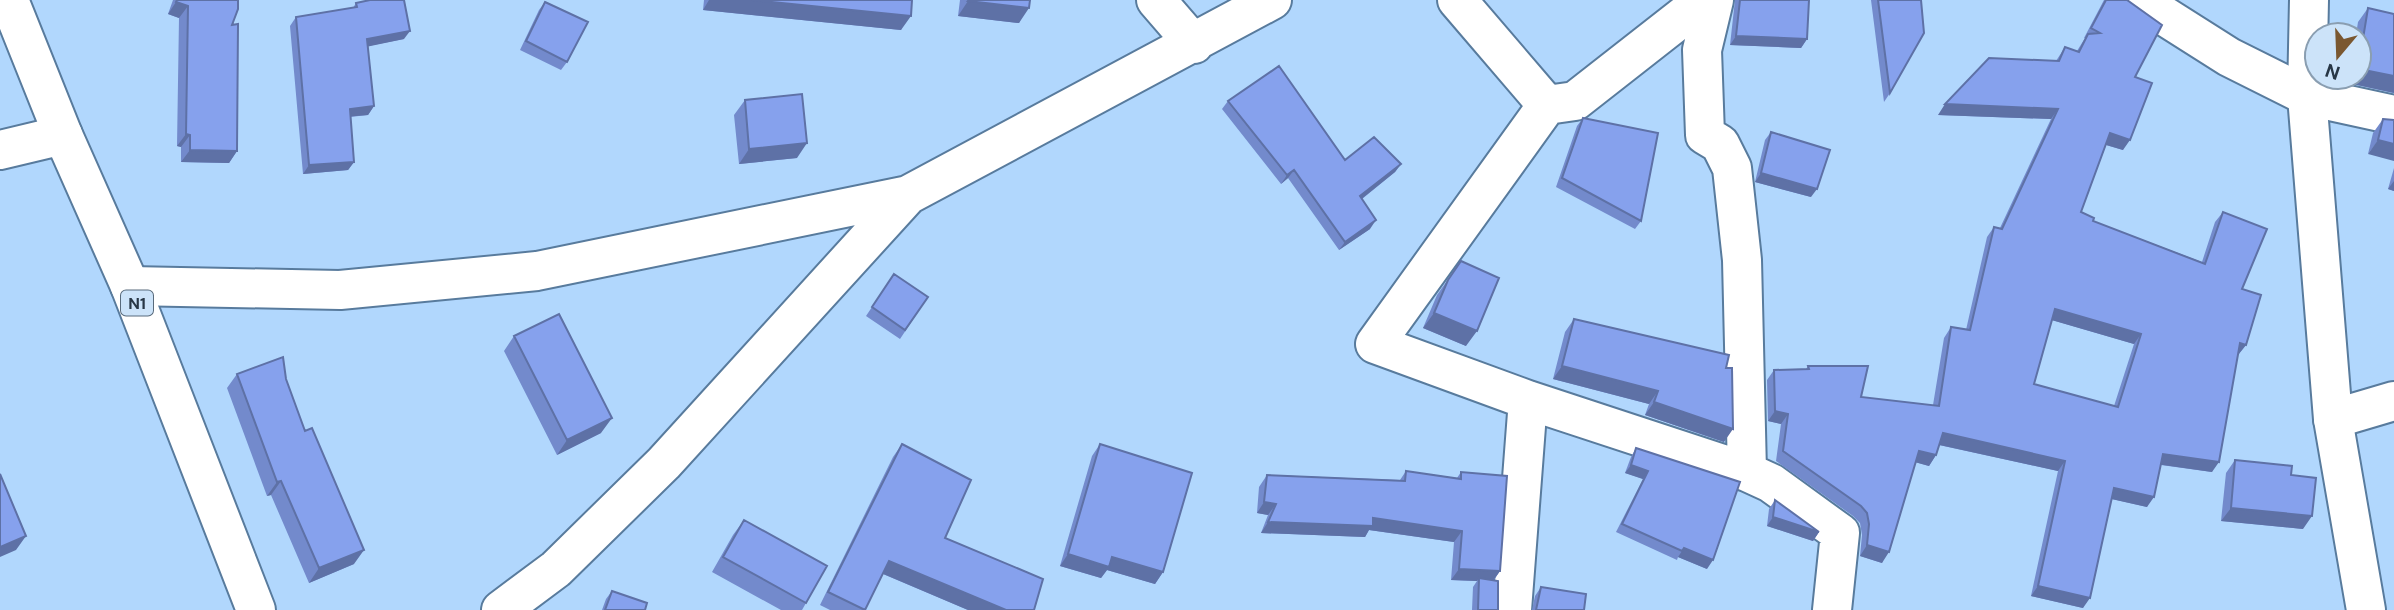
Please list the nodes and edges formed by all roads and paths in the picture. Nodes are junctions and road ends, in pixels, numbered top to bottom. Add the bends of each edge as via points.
1 (9, 0) edge
2 (1156, 0) edge
3 (1272, 0) edge
4 (1457, 0) edge
5 (1704, 0) edge
6 (1714, 0) edge
7 (2139, 0) edge
8 (2309, 0) edge
9 (1194, 44) junction
10 (2307, 96) junction
11 (1547, 105) junction
12 (2394, 115) edge
13 (63, 135) junction
14 (0, 150) edge
15 (908, 195) junction
16 (130, 286) junction
17 (1528, 400) junction
18 (2394, 401) edge
19 (2333, 419) junction
20 (1747, 472) junction
21 (256, 610) edge
22 (500, 610) edge
23 (1512, 610) edge
24 (1832, 610) edge
25 (2366, 610) edge

1 - 13 street, N1
2 - 9 street
3 - 9 street
4 - 11 street
5 - 11 street via 1575,101
6 - 20 street via 1702,50 1704,135 1720,144 1732,169 1742,260
7 - 10 street via 2229,57
8 - 10 street
9 - 15 street
10 - 12 street
10 - 19 street
11 - 17 street via 1375,344
13 - 14 street
13 - 16 street, N1
15 - 16 street via 537,271 340,290
15 - 22 street via 664,463 556,569
16 - 21 street, N1
17 - 20 street
17 - 23 street
18 - 19 street
19 - 25 street
20 - 24 street via 1771,483 1840,533

